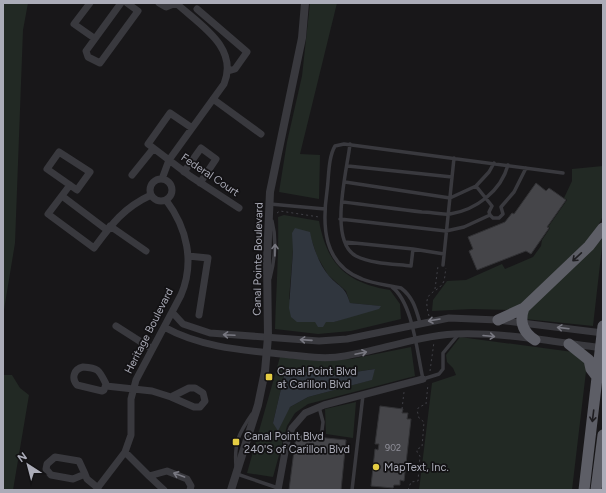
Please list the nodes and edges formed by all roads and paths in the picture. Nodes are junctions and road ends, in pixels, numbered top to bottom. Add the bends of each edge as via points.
1 (90, 3) edge
2 (121, 3) edge
3 (127, 3) edge
4 (159, 3) edge
5 (176, 3) edge
6 (305, 3) edge
7 (197, 9) dead end
8 (94, 38) junction
9 (228, 71) junction
10 (213, 99) junction
11 (192, 128) junction
12 (261, 134) dead end
13 (350, 144) junction
14 (153, 148) junction
15 (454, 158) junction
16 (169, 160) junction
17 (494, 163) junction
18 (508, 165) junction
19 (348, 166) junction
20 (526, 168) junction
21 (184, 172) junction
22 (563, 173) dead end
23 (132, 175) dead end
24 (452, 178) junction
25 (162, 179) junction
26 (345, 182) junction
27 (200, 183) junction
28 (70, 185) junction
29 (476, 186) junction
30 (151, 195) junction
31 (62, 196) junction
32 (450, 198) junction
33 (486, 198) junction
34 (166, 200) junction
35 (343, 202) junction
36 (269, 206) junction
37 (492, 206) junction
38 (501, 206) junction
39 (238, 208) dead end
40 (324, 209) junction
41 (448, 214) junction
42 (490, 215) junction
43 (324, 218) junction
44 (340, 219) junction
45 (272, 224) junction
46 (109, 228) junction
47 (603, 228) edge
48 (446, 231) junction
49 (345, 242) junction
50 (413, 249) junction
51 (146, 251) dead end
52 (442, 253) junction
53 (188, 256) junction
54 (443, 265) dead end
55 (390, 285) junction
56 (267, 288) junction
57 (435, 289) dead end
58 (524, 308) junction
59 (172, 312) junction
60 (199, 315) dead end
61 (498, 320) junction
62 (420, 323) junction
63 (522, 324) junction
64 (411, 325) junction
65 (116, 326) dead end
66 (164, 327) junction
67 (603, 330) edge
68 (459, 334) junction
69 (268, 337) junction
70 (434, 337) junction
71 (536, 340) junction
72 (415, 341) junction
73 (569, 344) junction
74 (602, 348) edge
75 (152, 349) junction
76 (267, 353) junction
77 (597, 377) junction
78 (426, 378) junction
79 (106, 386) junction
80 (404, 389) dead end
81 (132, 390) junction
82 (363, 395) junction
83 (171, 396) dead end
84 (319, 407) junction
85 (402, 409) dead end
86 (603, 435) edge
87 (321, 438) dead end
88 (126, 452) junction
89 (85, 474) junction
90 (237, 475) junction
91 (149, 476) junction
92 (97, 489) edge
93 (278, 489) edge
94 (164, 490) edge
95 (190, 490) edge
96 (231, 490) edge
97 (352, 490) edge
98 (408, 490) edge
99 (584, 490) edge
100 (596, 490) edge

1 - 8 street via 74,24
2 - 8 street
3 - 8 street via 138,11 100,63 86,54
4 - 5 street via 166,7
5 - 9 street via 219,42 227,56
6 - 36 street, Canal Pointe Boulevard via 302,38 272,180
7 - 9 street via 247,52 235,69
9 - 10 street via 224,84
10 - 11 street
10 - 12 street
11 - 14 street via 170,113 148,144
11 - 16 street
13 - 15 lane
13 - 19 lane
13 - 40 lane via 339,144 332,151
14 - 16 street, Federal Court
14 - 23 street
15 - 17 lane
15 - 24 lane
16 - 21 street, Federal Court
16 - 25 street
17 - 18 lane
17 - 29 lane
18 - 20 lane
18 - 33 lane via 496,188
19 - 24 lane
19 - 26 lane
20 - 22 lane
20 - 38 lane via 514,192
21 - 27 street, Federal Court
21 - 27 street via 201,148 216,159
24 - 32 lane
25 - 30 street via 152,184
25 - 34 street via 169,182 172,190 172,194
26 - 32 lane
26 - 35 lane
27 - 39 street, Federal Court
28 - 28 street via 47,169 59,152 90,172 77,190
28 - 31 street
29 - 32 lane
29 - 33 lane
30 - 34 street via 157,201
30 - 46 street via 129,207
31 - 46 street
31 - 46 street via 48,214 94,248
32 - 41 lane
33 - 37 lane
33 - 41 lane via 462,211
34 - 53 street, Heritage Boulevard via 184,232
35 - 41 lane
35 - 44 lane
36 - 40 lane
36 - 45 lane
36 - 56 street, Canal Pointe Boulevard
37 - 38 lane
37 - 42 lane
38 - 42 lane via 504,212 502,217 496,219
40 - 43 lane
41 - 48 lane
42 - 48 lane via 464,227
43 - 45 path via 280,212 274,215
43 - 55 lane via 331,250 344,268 364,280
44 - 48 lane
44 - 49 lane
56 -> 45 lane via 274,262 275,232
46 - 51 street
47 -> 58 highway via 589,246
48 - 52 lane
49 - 50 lane
49 - 50 lane via 355,256 411,266
50 - 52 lane
52 - 54 lane
52 - 57 path
53 - 59 street, Heritage Boulevard via 186,280
53 - 60 street via 208,258
55 - 62 lane via 401,288 409,295
55 - 64 lane via 404,300
56 - 69 street, Canal Pointe Boulevard
58 - 61 highway
58 - 63 highway
59 - 66 street, Heritage Boulevard
69 -> 59 street via 210,333 183,324
61 -> 62 street via 449,318
61 - 63 street
62 - 64 street
67 -> 63 street
63 - 71 highway via 525,331
64 -> 69 street via 333,340
64 - 72 lane
65 - 75 street
66 - 75 street, Heritage Boulevard
66 - 76 street via 190,339 209,344
67 - 74 highway
68 - 70 street
68 -> 71 street
68 - 78 lane via 444,353 443,368 439,374
69 - 76 street, Canal Pointe Boulevard
70 - 72 street
70 - 78 path
71 - 73 street
76 -> 72 street via 332,358
72 - 78 lane
73 - 74 street
73 - 77 highway via 589,360
74 - 77 highway
75 - 81 street, Heritage Boulevard
76 - 90 street, Canal Pointe Boulevard via 258,405
77 -> 99 highway
78 - 82 street
78 - 98 path via 426,404 419,406 417,410 419,418 424,422 422,447 417,449 420,456 418,481 412,482
79 - 79 street via 96,368 80,368 74,374 75,382 80,387 102,391
79 - 81 street
80 - 85 path
81 - 83 street via 152,391
81 - 88 street, Heritage Boulevard via 131,435
82 - 84 street
82 - 97 lane
84 - 87 lane via 323,422
84 - 93 street via 305,413 292,428 283,458
86 - 100 highway
88 - 91 street
88 - 92 street, Heritage Boulevard
89 - 89 street via 82,464 75,460 55,457 47,464 48,472 54,477 73,479
89 - 92 street
90 - 93 lane
90 - 96 street, Canal Pointe Boulevard
91 - 94 street
95 -> 91 street via 191,486 187,479 167,471

